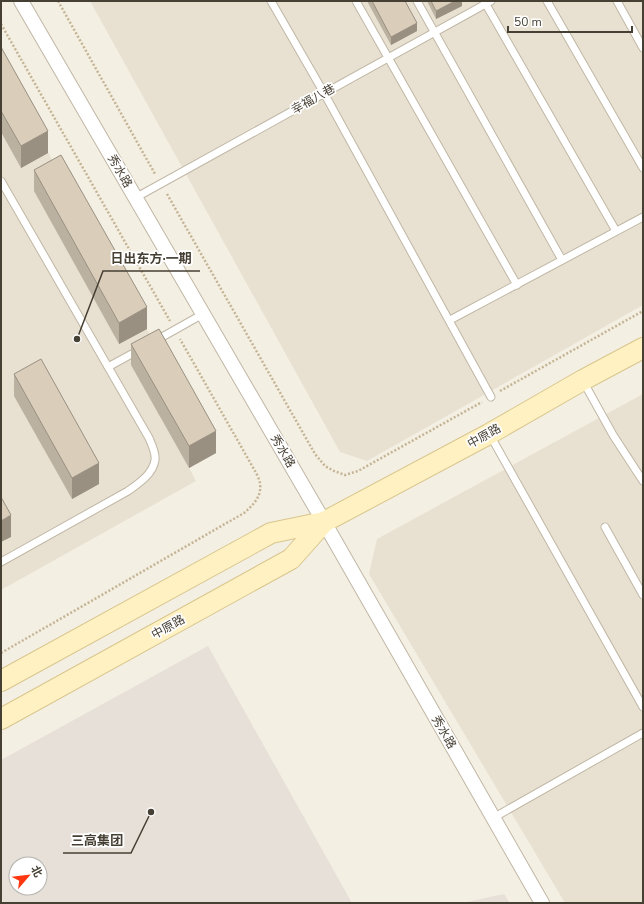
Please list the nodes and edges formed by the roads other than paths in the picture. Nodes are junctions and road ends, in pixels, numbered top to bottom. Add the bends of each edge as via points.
1 (21, 1) edge
2 (271, 1) edge
3 (356, 1) edge
4 (416, 1) edge
5 (547, 1) edge
6 (617, 1) edge
7 (486, 2) edge
8 (434, 32) junction
9 (643, 48) edge
10 (388, 58) junction
11 (324, 93) junction
12 (643, 168) edge
13 (1, 181) edge
14 (135, 198) junction
15 (643, 217) edge
16 (616, 231) junction
17 (562, 260) junction
18 (516, 284) junction
19 (203, 314) junction
20 (450, 320) junction
21 (643, 348) edge
22 (108, 367) junction
23 (583, 380) junction
24 (491, 397) dead end
25 (489, 434) junction
26 (643, 481) edge
27 (324, 522) junction
28 (605, 527) dead end
29 (1, 562) edge
30 (643, 596) edge
31 (1, 681) edge
32 (643, 707) edge
33 (1, 719) edge
34 (643, 733) edge
35 (493, 818) junction
36 (542, 903) edge

1 - 14 street, 秀水路
2 - 11 lane
3 - 10 lane
4 - 8 lane
5 - 12 lane
6 - 9 lane
7 - 8 lane, 幸福八巷
7 - 16 lane
8 - 10 lane, 幸福八巷
8 - 17 lane
10 - 11 lane, 幸福八巷
10 - 18 lane
11 - 14 lane, 幸福八巷
11 - 20 lane
13 - 22 lane
14 - 19 street, 秀水路
15 - 16 lane
16 - 17 lane
17 - 18 lane
18 - 20 lane
19 - 22 lane
19 - 27 street, 秀水路
20 - 24 lane
21 - 23 main road, 中原路
22 - 29 lane via 150,438 155,460 151,471 128,491
23 - 25 main road, 中原路
23 - 26 lane via 612,434
25 - 27 main road, 中原路
25 - 32 lane
27 - 31 main road, 中原路 via 271,533
27 - 33 main road, 中原路 via 291,559
27 - 35 street, 秀水路
28 - 30 lane
34 - 35 lane
35 - 36 street, 秀水路

